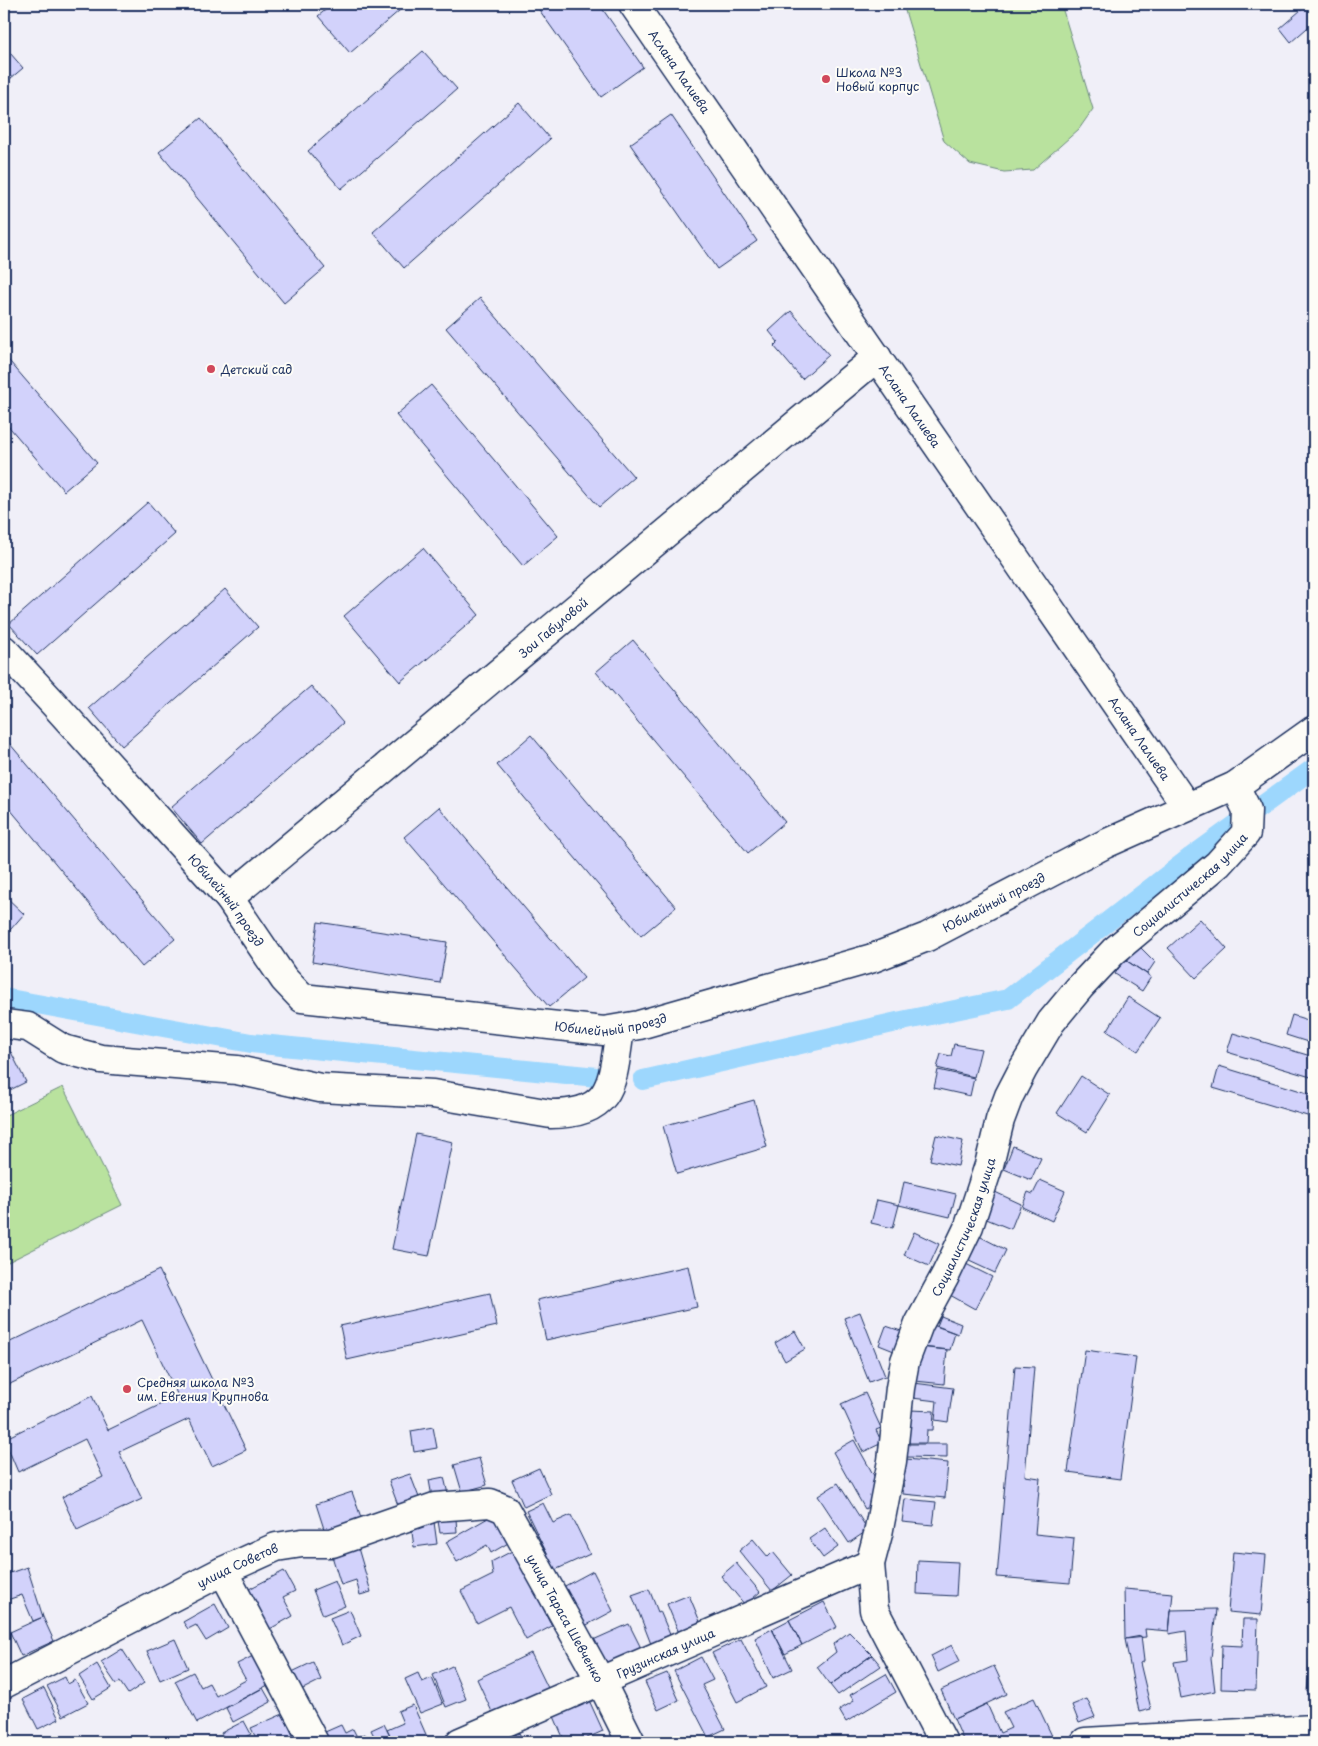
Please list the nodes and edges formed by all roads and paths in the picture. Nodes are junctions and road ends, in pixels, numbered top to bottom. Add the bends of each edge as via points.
1 (633, 4) edge
2 (877, 357) junction
3 (4, 650) edge
4 (1314, 730) edge
5 (1235, 786) junction
6 (1187, 807) junction
7 (229, 898) junction
8 (4, 1024) edge
9 (620, 1029) junction
10 (490, 1503) joint
11 (870, 1564) junction
12 (223, 1571) junction
13 (601, 1682) junction
14 (4, 1684) edge
15 (1314, 1729) edge
16 (314, 1742) edge
17 (460, 1742) edge
18 (631, 1742) edge
19 (943, 1742) edge
20 (1085, 1742) edge

1 - 2 street, Аслана Лалиева
2 - 6 street, Аслана Лалиева
2 - 7 street, Зои Габуловой
3 - 7 street, Юбилейный проезд
4 - 5 street, Юбилейный проезд
5 - 6 street, Юбилейный проезд
5 - 11 street, Социалистическая улица via 1246,810 1246,833 1218,864 1114,951 1080,986 1051,1022 1009,1096 970,1226 919,1324 905,1361 892,1461
6 - 9 street, Юбилейный проезд via 1105,844 927,937 873,958
7 - 9 street, Юбилейный проезд via 284,979 302,998 604,1031
8 - 9 street via 28,1027 63,1049 101,1059 237,1070 320,1088 433,1094 552,1114 585,1110 607,1092 613,1079
10 - 12 street, улица Советов via 435,1507 332,1543 302,1543 276,1548
10 - 13 street, улица Тараса Шевченко via 505,1509
11 - 13 street, Грузинская улица
11 - 19 street, Социалистическая улица via 874,1610
12 - 14 street, улица Советов
12 - 16 street
13 - 17 street, Грузинская улица
13 - 18 street, улица Тараса Шевченко
15 - 20 street

